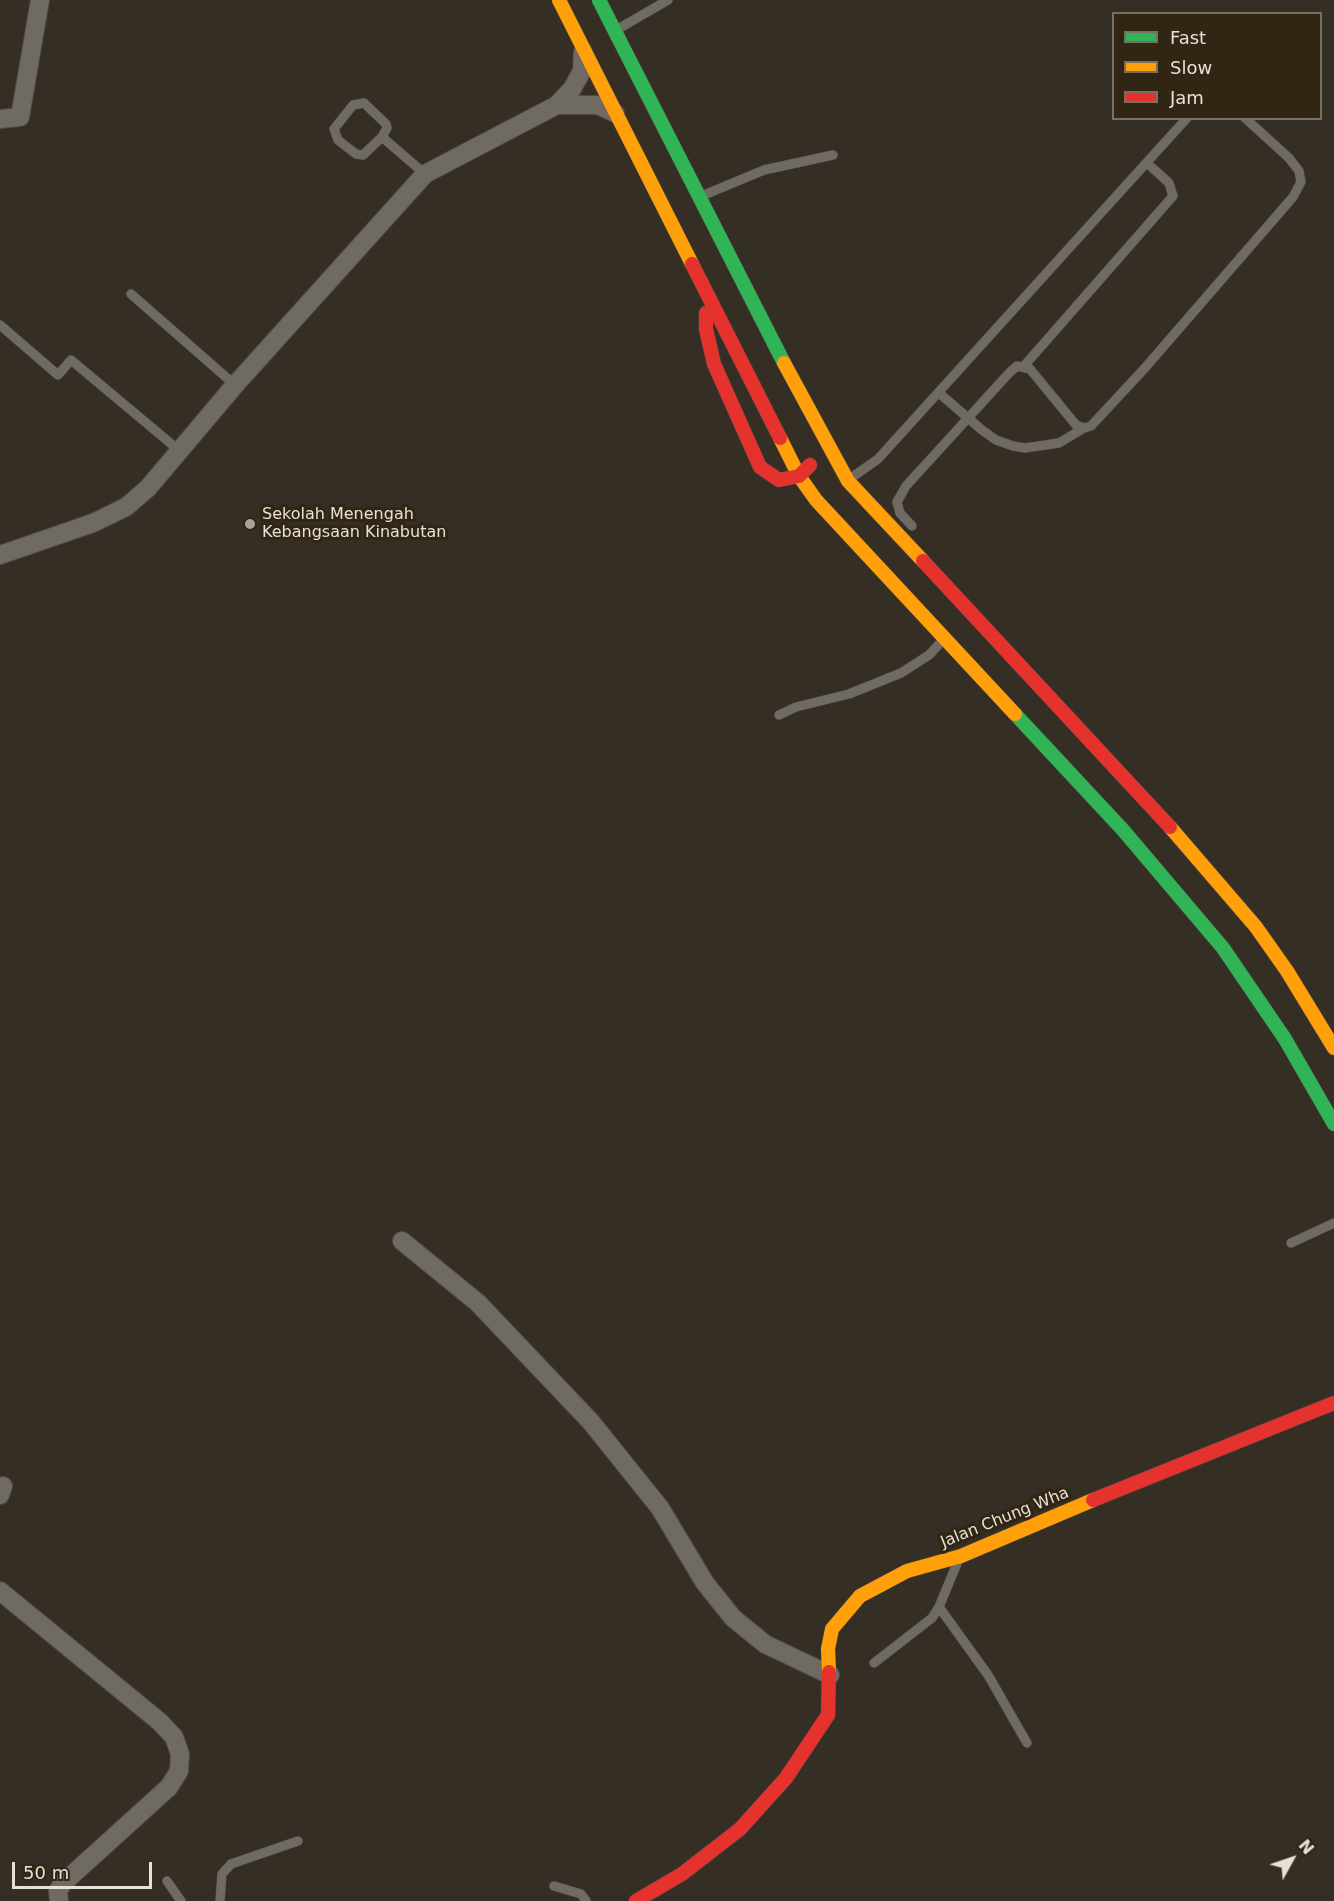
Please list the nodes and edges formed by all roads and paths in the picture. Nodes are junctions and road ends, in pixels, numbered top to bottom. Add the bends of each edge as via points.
1 (40, 0) edge
2 (559, 0) edge
3 (599, 0) edge
4 (668, 0) edge
5 (615, 31) junction
6 (583, 47) junction
7 (557, 105) junction
8 (615, 113) junction
9 (0, 119) edge
10 (1185, 120) edge
11 (1247, 120) edge
12 (382, 136) junction
13 (833, 155) dead end
14 (1148, 163) junction
15 (425, 174) junction
16 (699, 197) junction
17 (739, 277) junction
18 (131, 294) dead end
19 (706, 295) junction
20 (0, 326) edge
21 (1024, 366) junction
22 (236, 385) junction
23 (939, 393) junction
24 (966, 418) junction
25 (1084, 428) junction
26 (181, 452) junction
27 (799, 476) junction
28 (848, 481) junction
29 (816, 500) junction
30 (918, 533) dead end
31 (0, 555) edge
32 (955, 578) dead end
33 (956, 599) junction
34 (944, 640) junction
35 (779, 715) dead end
36 (1334, 1048) edge
37 (1334, 1124) edge
38 (1334, 1223) edge
39 (402, 1240) dead end
40 (1291, 1243) dead end
41 (1334, 1403) edge
42 (961, 1556) junction
43 (0, 1591) edge
44 (939, 1608) junction
45 (874, 1663) dead end
46 (830, 1675) junction
47 (1027, 1743) dead end
48 (298, 1841) dead end
49 (167, 1881) dead end
50 (554, 1886) dead end
51 (59, 1901) edge
52 (181, 1901) edge
53 (220, 1901) edge
54 (586, 1901) edge
55 (636, 1901) edge

1 - 9 street via 20,117
2 - 6 main road
3 - 5 main road
4 - 5 lane
5 - 16 main road
6 - 7 street via 582,71
6 - 8 main road
7 - 8 street via 598,105
7 - 15 street
8 - 19 main road
10 - 14 lane
11 - 25 lane via 1289,158 1299,171 1301,183 1137,378 1097,422
12 - 12 lane via 386,124 364,103 353,105 334,129 338,140 356,154 363,155
12 - 15 lane
13 - 16 lane via 765,170
14 - 21 lane via 1169,183 1173,196
14 - 23 lane
15 - 22 street
16 - 17 main road
17 - 27 main road via 738,300 812,447 814,459
17 - 28 main road
18 - 22 lane
19 - 27 main road
19 - 27 main road via 706,329 714,364 760,467 779,480
20 - 26 lane via 58,375 71,360
21 - 24 lane via 1010,372
21 - 25 lane via 1076,425
22 - 26 street
23 - 24 lane
23 - 28 lane via 878,459
24 - 25 lane via 996,440 1025,448 1059,443
24 - 30 lane via 906,486 897,502 900,513
26 - 31 street via 126,507 93,523
27 - 29 main road
28 - 29 main road
28 - 33 main road
29 - 34 main road
32 - 33 lane
33 - 36 main road via 1149,803 1248,918 1287,971
34 - 35 lane via 901,673
34 - 37 main road via 1123,830 1223,948 1286,1040
38 - 40 lane
39 - 46 street via 477,1303 591,1422 660,1508 705,1583 733,1618 765,1644
41 - 42 main road, Jalan Chung Wha
42 - 44 lane
42 - 46 main road, Jalan Chung Wha via 907,1571 860,1596 832,1629 828,1649
43 - 51 street via 160,1722 174,1737 180,1754 179,1770 169,1787 62,1884
44 - 45 lane via 932,1618
44 - 47 lane via 988,1675
46 - 55 main road, Jalan Chung Wha via 828,1715 786,1779 740,1829 682,1874
48 - 53 lane via 231,1864 222,1874
49 - 52 lane
50 - 54 lane via 581,1893

